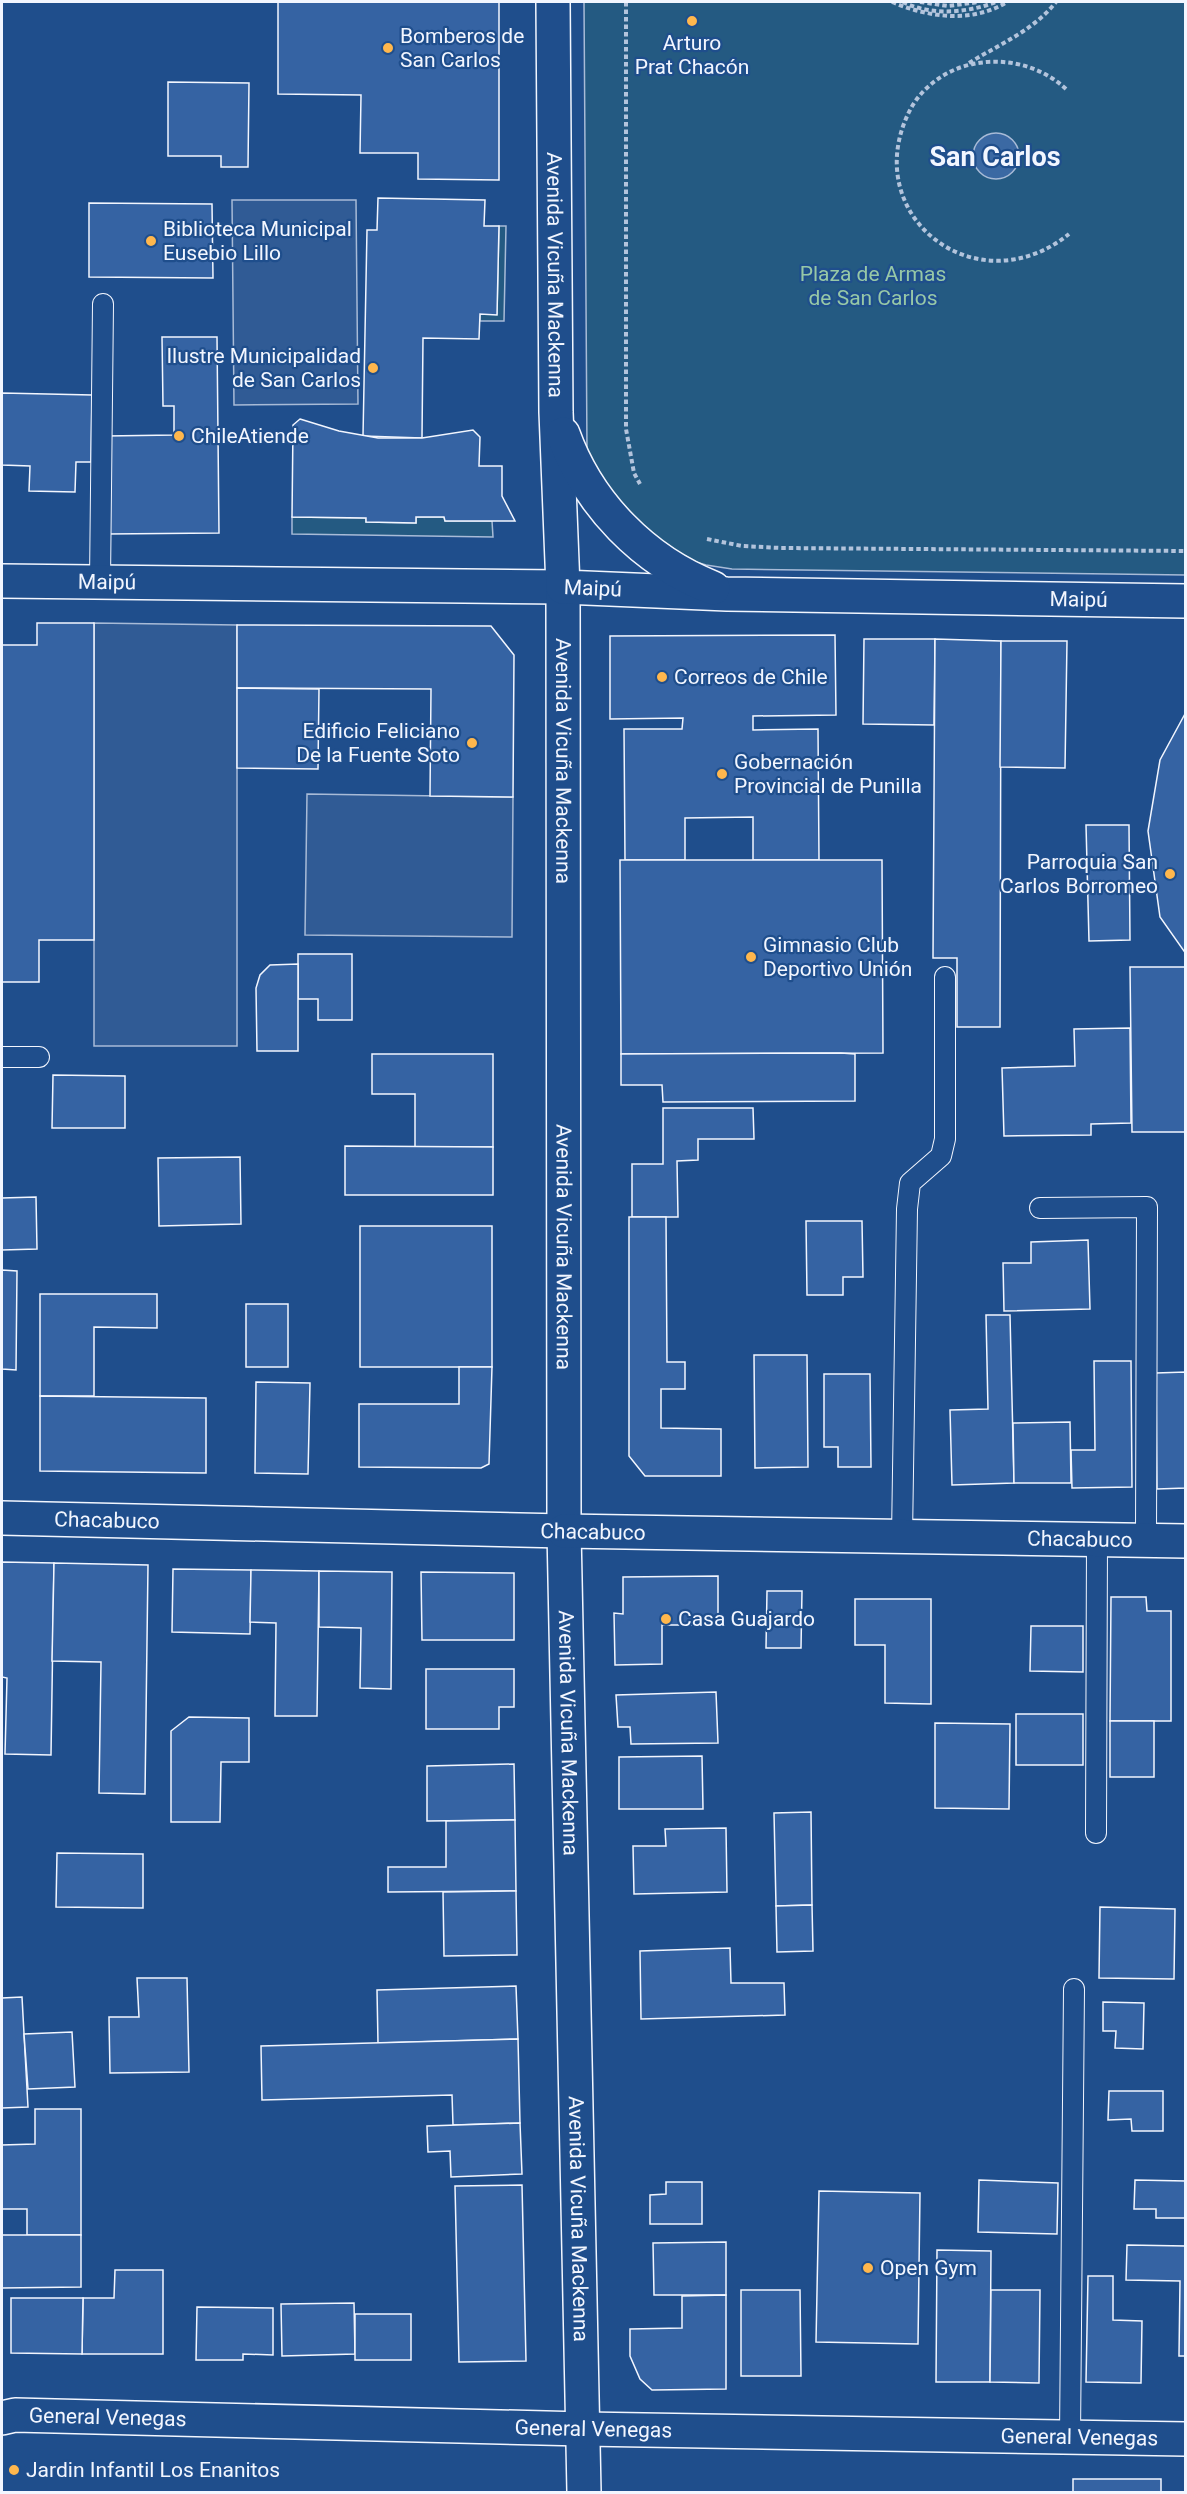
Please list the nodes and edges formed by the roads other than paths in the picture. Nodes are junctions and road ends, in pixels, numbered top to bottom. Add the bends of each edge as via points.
1 (553, 2) edge
2 (103, 304) dead end
3 (556, 412) junction
4 (2, 581) edge
5 (100, 581) junction
6 (563, 587) junction
7 (727, 594) junction
8 (1185, 601) edge
9 (945, 977) dead end
10 (2, 1057) edge
11 (39, 1058) dead end
12 (1040, 1208) dead end
13 (2, 1518) edge
14 (564, 1531) junction
15 (902, 1537) junction
16 (1098, 1540) junction
17 (1146, 1540) junction
18 (1185, 1541) edge
19 (1096, 1833) dead end
20 (1074, 1989) dead end
21 (2, 2418) edge
22 (584, 2429) junction
23 (1070, 2437) junction
24 (1185, 2439) edge
25 (584, 2493) edge

1 - 3 main road, Avenida Vicuña Mackenna
2 - 5 lane
3 - 6 main road, Avenida Vicuña Mackenna
3 - 7 main road via 580,472 618,524 668,566
4 - 5 main road, Maipú
5 - 6 main road, Maipú
6 - 7 main road, Maipú
6 - 14 main road, Avenida Vicuña Mackenna
7 - 8 main road, Maipú
9 - 15 lane via 945,1139 941,1156 910,1183 907,1209
10 - 11 lane
12 - 17 lane via 1147,1207
13 - 14 main road, Chacabuco
14 - 15 main road, Chacabuco
14 - 22 main road, Avenida Vicuña Mackenna
15 - 16 main road, Chacabuco
16 - 17 main road, Chacabuco
16 - 19 lane
17 - 18 main road, Chacabuco
20 - 23 lane
21 - 22 main road, General Venegas via 15,2415
22 - 23 main road, General Venegas
22 - 25 main road, Avenida Vicuña Mackenna
23 - 24 main road, General Venegas

